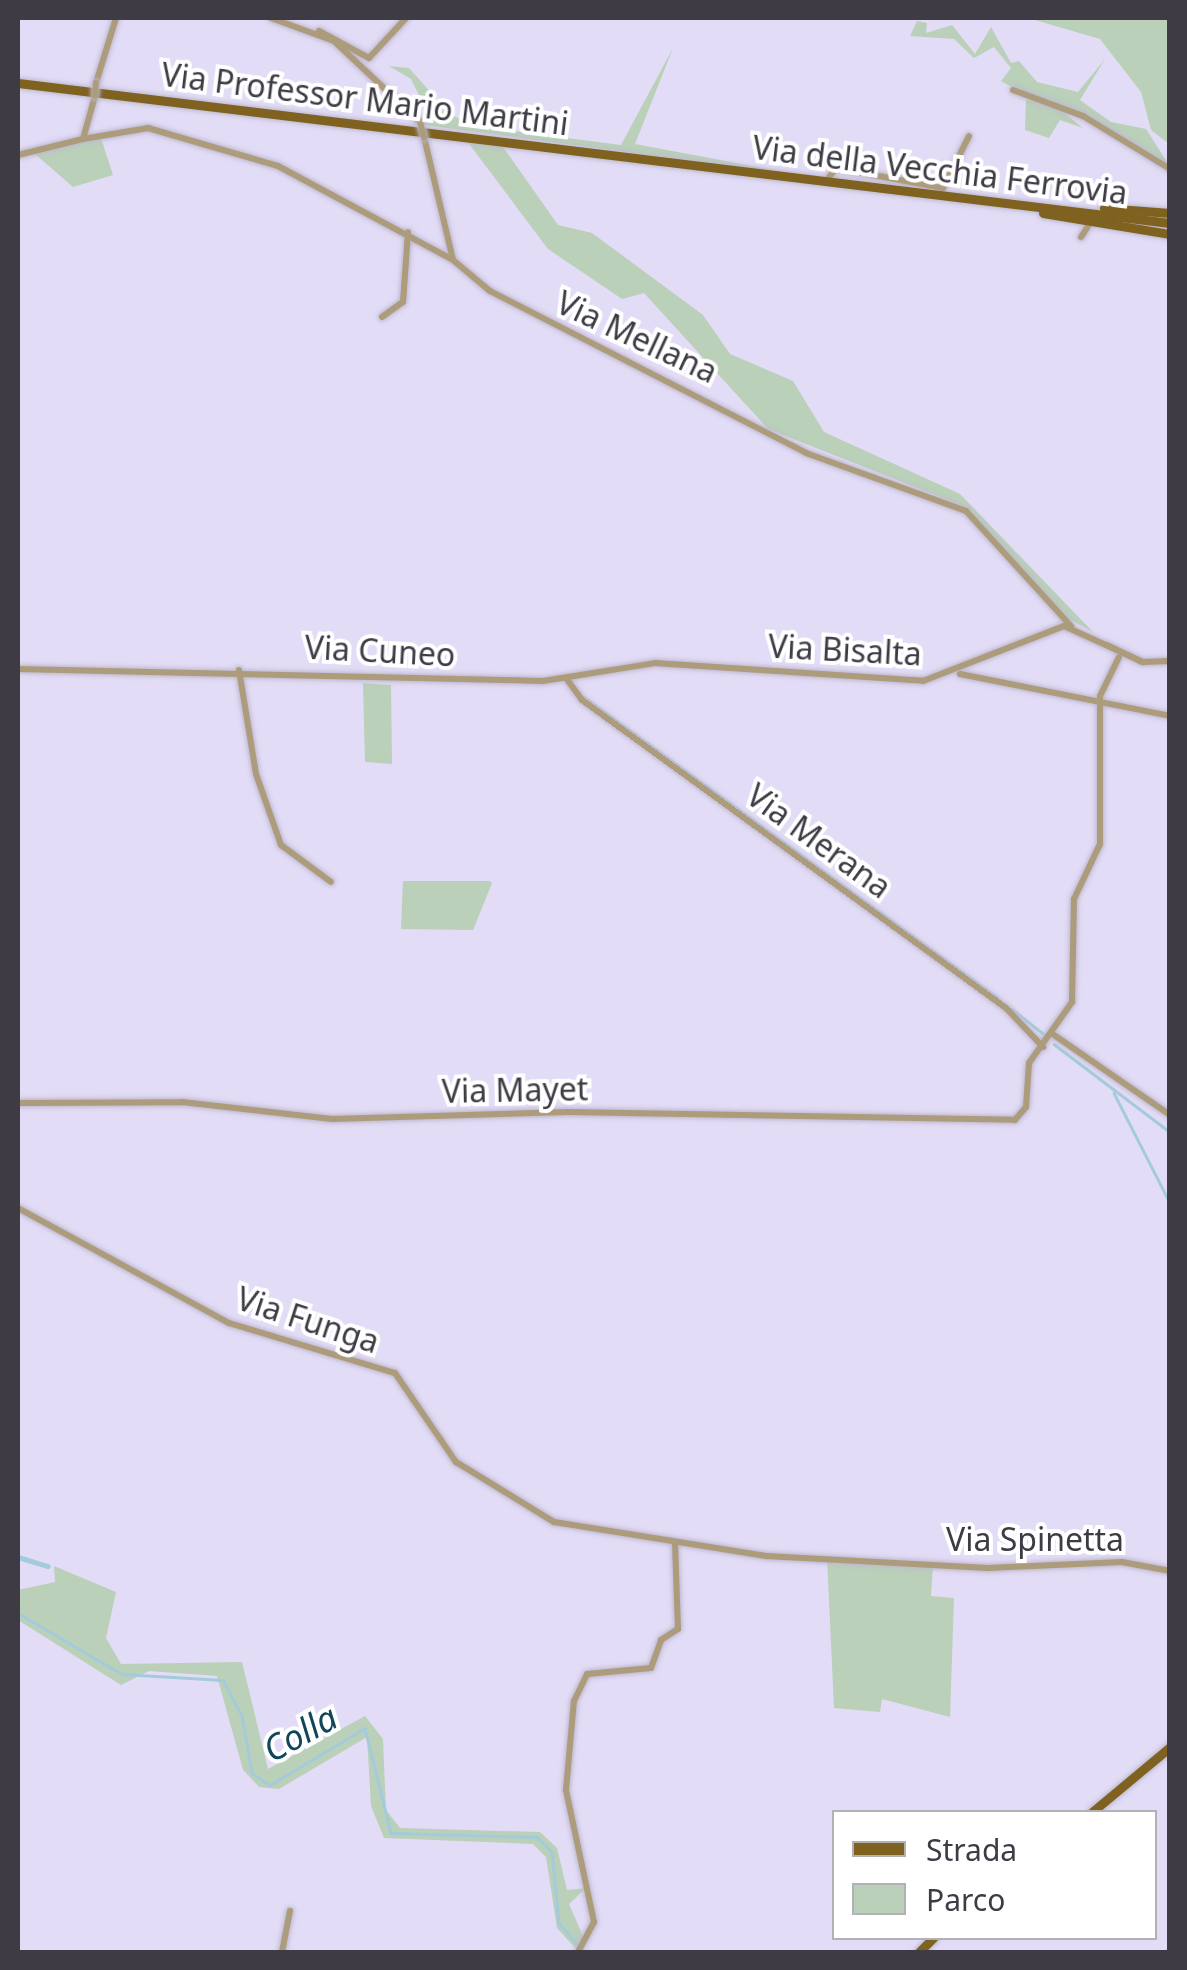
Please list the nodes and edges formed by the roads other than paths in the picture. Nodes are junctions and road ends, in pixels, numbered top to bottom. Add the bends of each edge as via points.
1 (116, 18) edge
2 (271, 18) edge
3 (406, 18) edge
4 (304, 30) junction
5 (18, 83) edge
6 (1012, 90) dead end
7 (970, 136) dead end
8 (83, 139) junction
9 (18, 155) edge
10 (706, 166) joint
11 (1170, 168) edge
12 (826, 181) junction
13 (1012, 203) junction
14 (1170, 213) edge
15 (1170, 222) edge
16 (408, 232) junction
17 (1170, 236) edge
18 (1081, 237) dead end
19 (453, 260) junction
20 (382, 317) dead end
21 (1072, 627) junction
22 (1104, 641) junction
23 (1119, 656) junction
24 (1170, 658) edge
25 (1143, 662) junction
26 (738, 669) joint
27 (18, 670) edge
28 (239, 670) junction
29 (960, 674) junction
30 (566, 678) junction
31 (1100, 698) junction
32 (1170, 716) edge
33 (331, 882) dead end
34 (1054, 1036) junction
35 (1043, 1047) junction
36 (18, 1103) edge
37 (1170, 1115) edge
38 (18, 1208) edge
39 (675, 1542) junction
40 (900, 1561) joint
41 (1170, 1571) edge
42 (1170, 1747) edge
43 (1094, 1810) edge
44 (290, 1911) dead end
45 (282, 1952) edge
46 (579, 1952) edge

1 - 8 street, bridge
2 - 4 street
3 - 4 street via 369,58
4 - 19 street, bridge via 334,41 420,122
5 - 10 main road, Via Professor Mario Martini
6 - 11 street via 1083,116
7 - 12 street via 942,188 836,168
8 - 9 street, Via Mellana
8 - 16 street, Via Mellana via 148,128 310,178
10 - 12 main road, Via della Vecchia Ferrovia
12 - 13 main road, Via della Vecchia Ferrovia
13 - 14 main road
13 - 15 main road, Via della Vecchia Ferrovia
13 - 17 main road
16 - 19 street, Via Mellana
16 - 20 street via 403,302
17 - 18 street via 1087,223
19 - 21 street, Via Mellana via 509,304 698,390 795,448 966,511
21 - 22 street
21 - 29 street, Via Bisalta via 1043,631
22 - 23 street
22 - 25 street
23 - 25 street
23 - 31 street
24 - 25 street
26 - 29 street, Via Bisalta via 924,681
26 - 30 street, Via Cuneo via 644,664
27 - 28 street, Via Cuneo
28 - 30 street, Via Cuneo
28 - 33 street via 256,774 281,845
29 - 31 street via 1001,689
30 - 35 street, Via Merana via 582,700 1006,1008
31 - 32 street
31 - 34 street via 1100,844 1074,899 1074,991
34 - 35 street
34 - 37 street
35 - 36 street, Via Mayet via 1015,1120 569,1112 332,1119 182,1102
38 - 39 street, Via Funga via 229,1323 395,1373 456,1462 531,1500 554,1522
39 - 40 street, Via Funga
39 - 46 street via 678,1629 661,1640 650,1668 587,1674 574,1702 566,1790 594,1922
40 - 41 street, Via Spinetta via 1110,1561
42 - 43 main road
44 - 45 street

